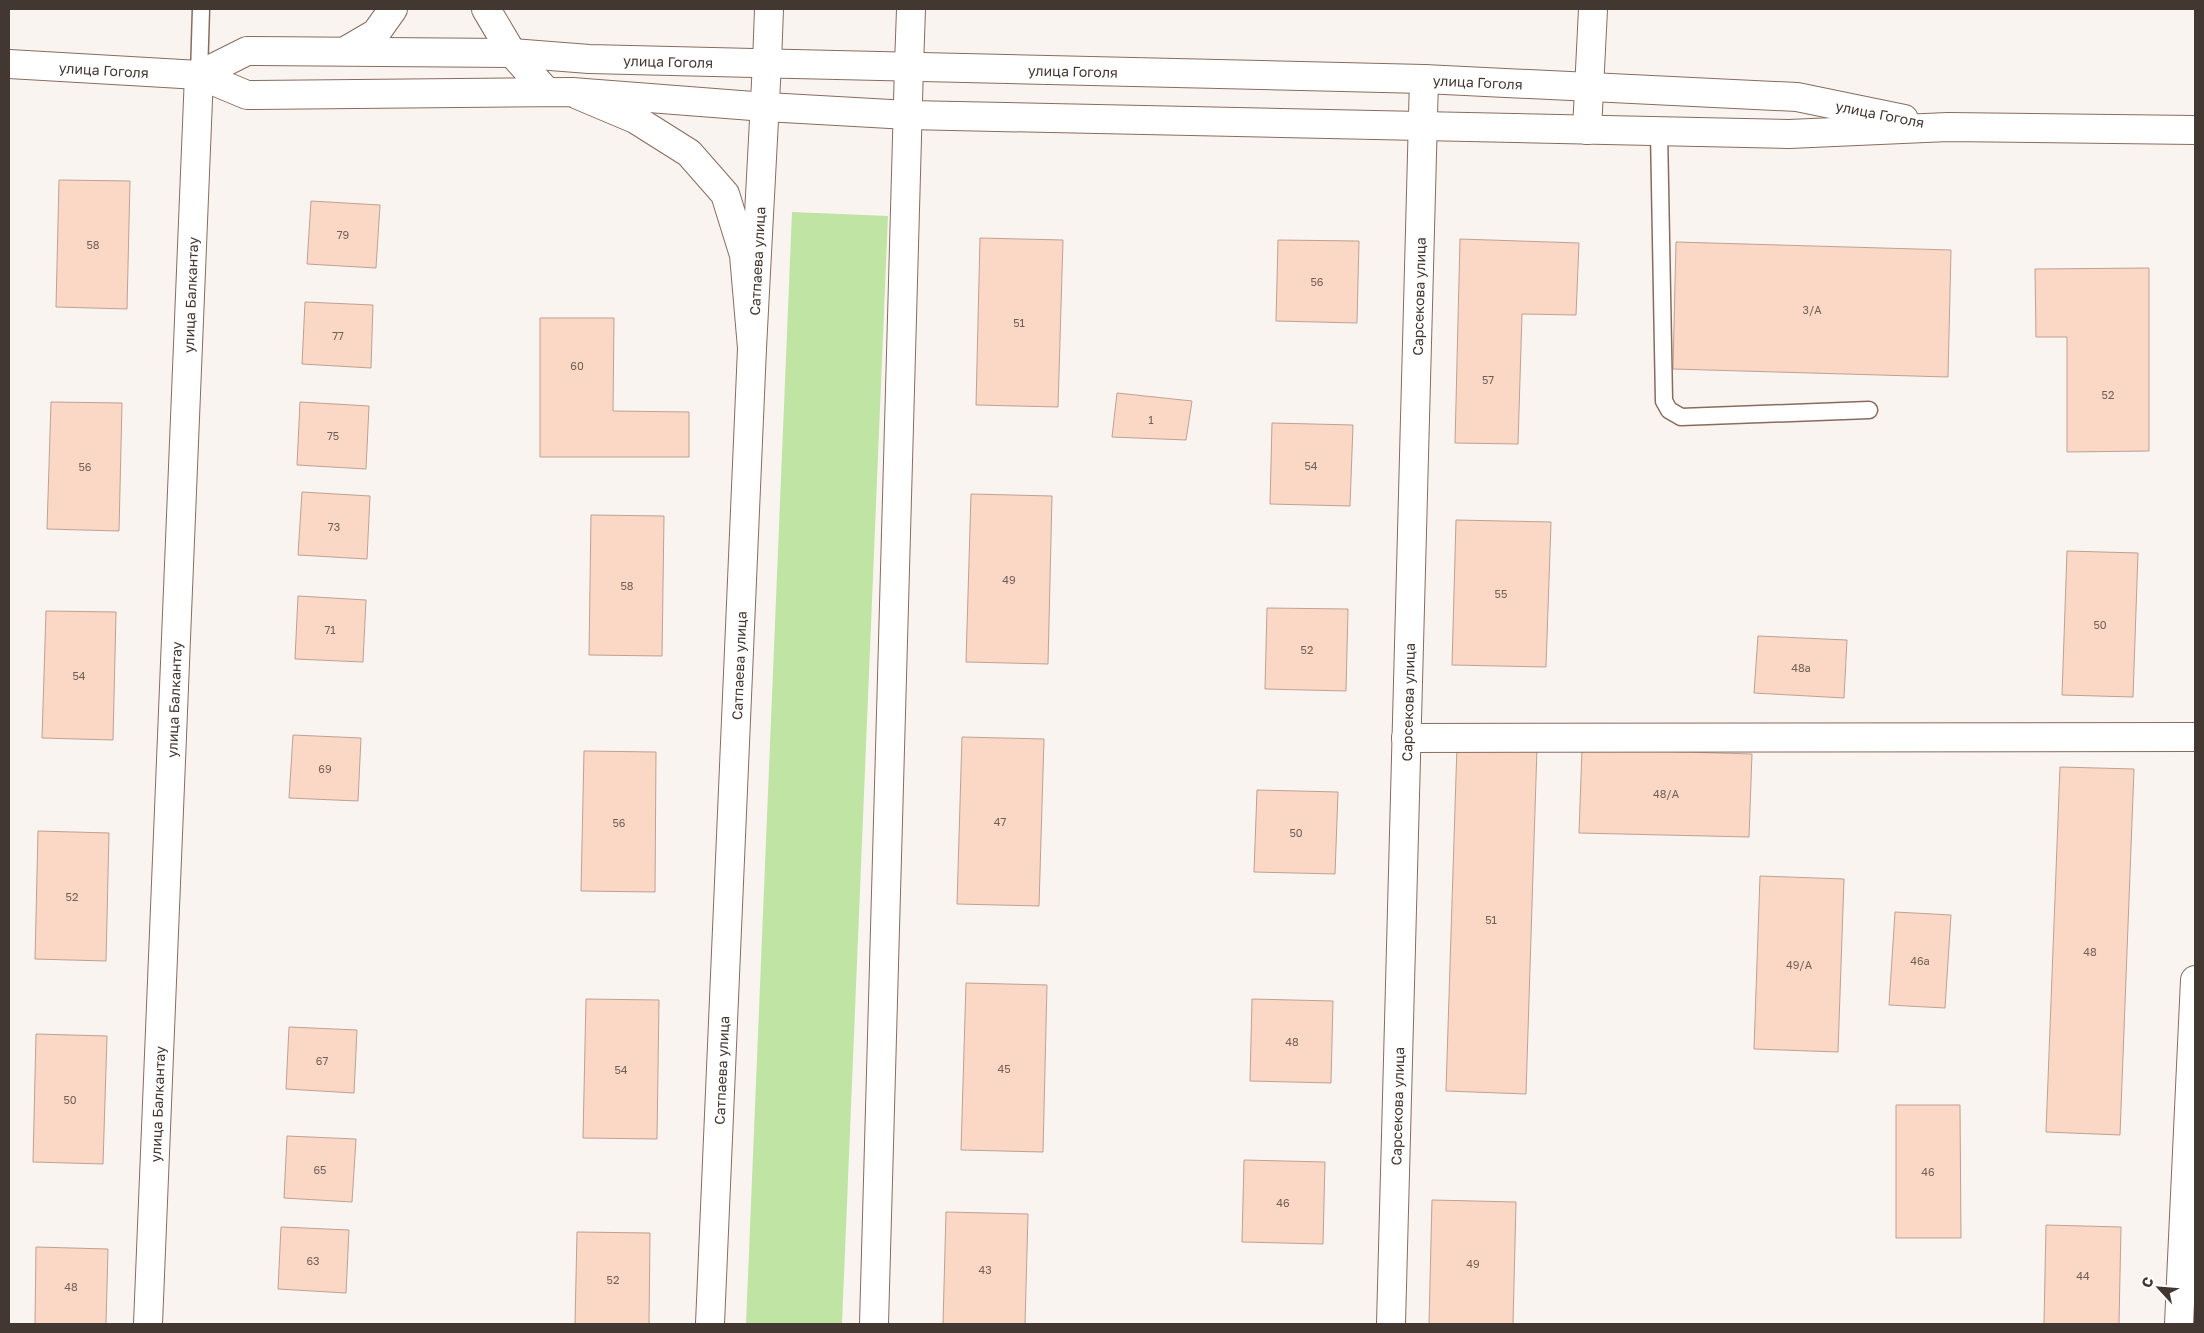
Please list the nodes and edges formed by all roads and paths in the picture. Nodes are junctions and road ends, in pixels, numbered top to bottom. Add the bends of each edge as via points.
1 (201, 9) edge
2 (393, 9) edge
3 (486, 9) edge
4 (769, 9) edge
5 (911, 9) edge
6 (1593, 9) edge
7 (347, 50) junction
8 (512, 53) junction
9 (767, 63) junction
10 (9, 64) edge
11 (909, 66) junction
12 (199, 74) junction
13 (1424, 79) junction
14 (1589, 87) junction
15 (560, 92) junction
16 (766, 107) junction
17 (908, 115) junction
18 (1422, 127) junction
19 (1948, 128) junction
20 (1586, 130) junction
21 (2195, 130) edge
22 (1658, 132) junction
23 (752, 348) junction
24 (1869, 410) dead end
25 (2195, 737) edge
26 (1406, 738) junction
27 (2195, 980) edge
28 (148, 1324) edge
29 (710, 1324) edge
30 (874, 1324) edge
31 (1391, 1324) edge
32 (2178, 1324) edge

1 - 12 lane
2 - 7 main road via 376,33
3 - 8 main road
4 - 9 main road, Сатпаева улица
5 - 11 main road
6 - 14 main road
7 - 8 main road, улица Гоголя
7 - 12 main road, улица Гоголя via 247,51
8 - 9 main road, улица Гоголя via 589,59
8 - 15 main road
9 - 11 main road, улица Гоголя
9 - 16 main road, Сатпаева улица
10 - 12 main road, улица Гоголя
11 - 13 main road, улица Гоголя
11 - 17 main road
12 - 15 main road, улица Гоголя via 246,95
12 - 28 main road, улица Балкантау
13 - 14 main road, улица Гоголя
13 - 18 main road, Сарсекова улица
14 - 19 main road, улица Гоголя via 1797,97
14 - 20 main road
15 - 16 main road, улица Гоголя
15 - 23 main road via 635,119 689,153 725,194 744,255
16 - 17 main road, улица Гоголя
16 - 23 main road, Сатпаева улица
17 - 18 main road, улица Гоголя
17 - 30 main road
18 - 20 main road, улица Гоголя
18 - 26 main road, Сарсекова улица
19 - 21 main road, улица Гоголя
19 - 22 main road, улица Гоголя via 1789,134
20 - 22 main road, улица Гоголя
22 - 24 lane via 1664,401 1669,410 1681,417
23 - 29 main road, Сатпаева улица
25 - 26 main road
26 - 31 main road, Сарсекова улица
27 - 32 main road

